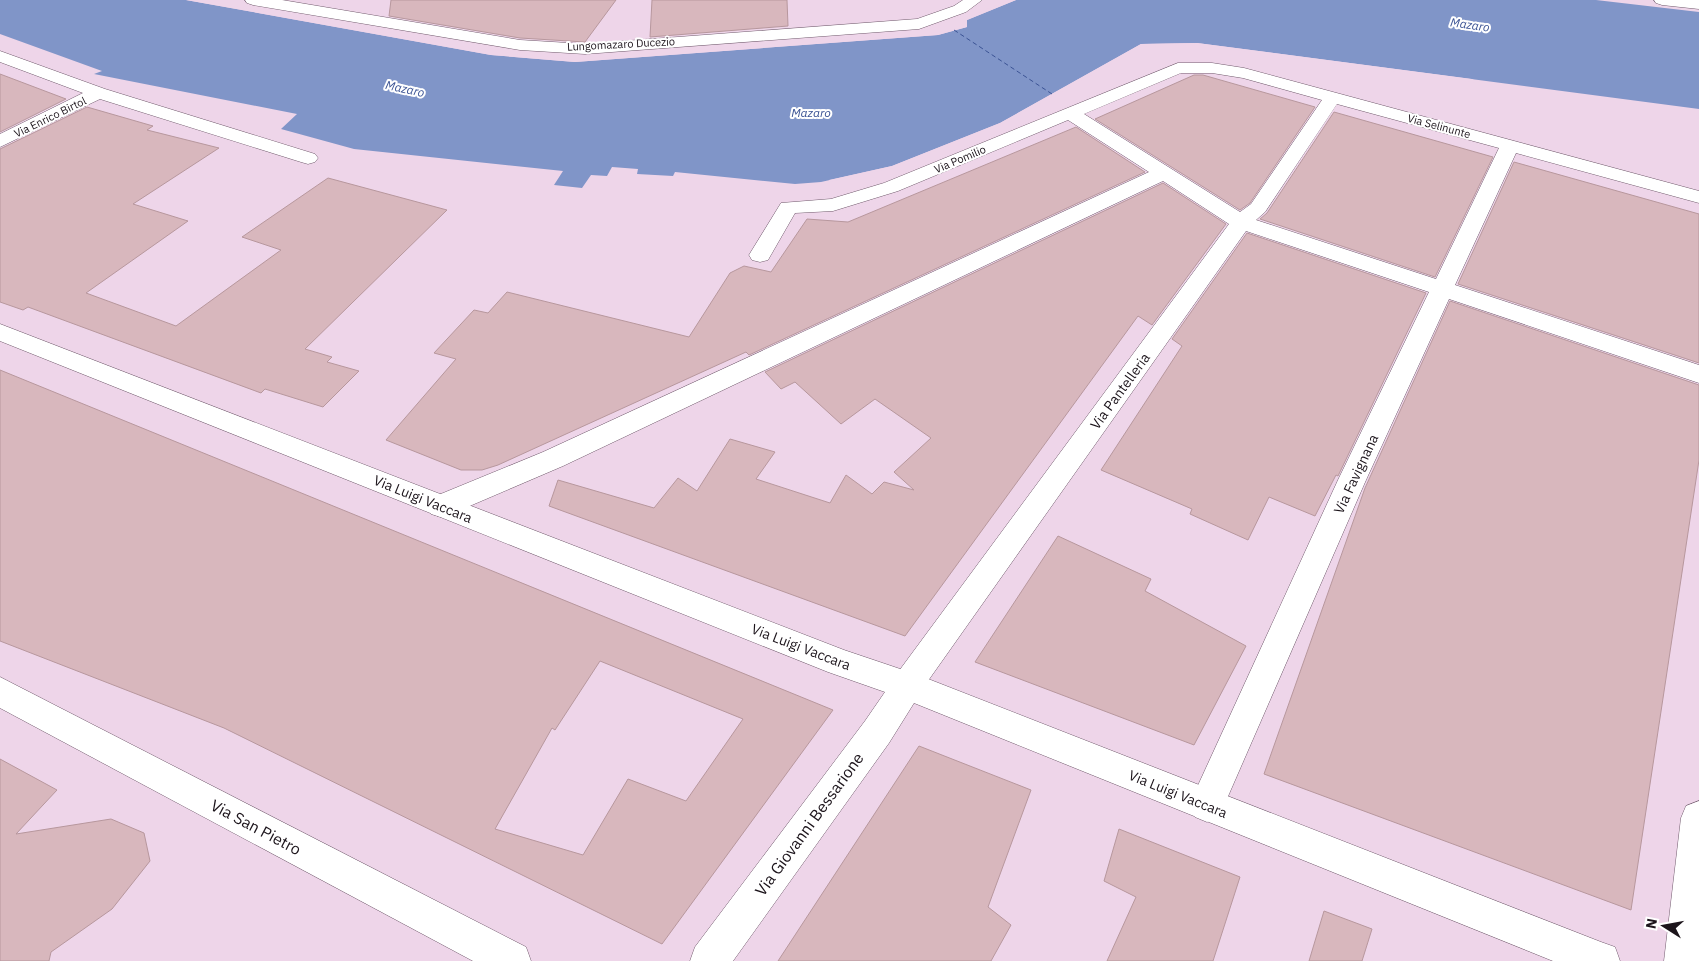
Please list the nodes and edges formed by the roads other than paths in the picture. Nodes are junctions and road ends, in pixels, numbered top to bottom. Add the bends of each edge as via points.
1 (254, 0) edge
2 (945, 0) edge
3 (974, 0) edge
4 (1662, 0) edge
5 (310, 4) edge
6 (1699, 4) edge
7 (960, 10) junction
8 (0, 56) edge
9 (1178, 68) joint
10 (99, 93) junction
11 (1333, 97) junction
12 (1070, 113) junction
13 (0, 141) edge
14 (1510, 145) junction
15 (308, 158) dead end
16 (1164, 173) junction
17 (1699, 197) edge
18 (1241, 222) junction
19 (760, 255) dead end
20 (1443, 289) junction
21 (4, 338) edge
22 (1699, 374) edge
23 (441, 506) junction
24 (906, 685) junction
25 (2, 696) edge
26 (1207, 805) junction
27 (1699, 818) edge
28 (512, 961) edge
29 (709, 961) edge
30 (1601, 961) edge
31 (1684, 961) edge

1 - 5 street, Lungomazaro Ducezio
2 - 7 street
3 - 7 street, Lungomazaro Ducezio
4 - 6 street
5 - 7 street, Lungomazaro Ducezio via 520,45 586,48 919,24
8 - 10 street
9 - 11 street, Via Selinunte via 1212,68 1244,73
9 - 12 street, Via Pomilio
10 - 13 street, Via Enrico Birtol
10 - 15 street
11 - 14 street, Via Selinunte
11 - 18 street, Via Pantelleria via 1258,208
12 - 16 street
12 - 19 street, Via Pomilio via 891,188 833,205 788,207
14 - 17 street, Via Selinunte
14 - 20 street, Via Favignana
16 - 18 street
16 - 23 street via 553,460
18 - 20 street
18 - 24 street, Via Pantelleria
20 - 22 street
20 - 26 street, Via Favignana via 1352,480
21 - 23 street, Via Luigi Vaccara
23 - 24 street, Via Luigi Vaccara via 839,662
24 - 26 street, Via Luigi Vaccara
24 - 29 street, Via Giovanni Bessarione via 877,732
25 - 28 street, Via San Pietro
26 - 30 street, Via Luigi Vaccara
27 - 31 street

